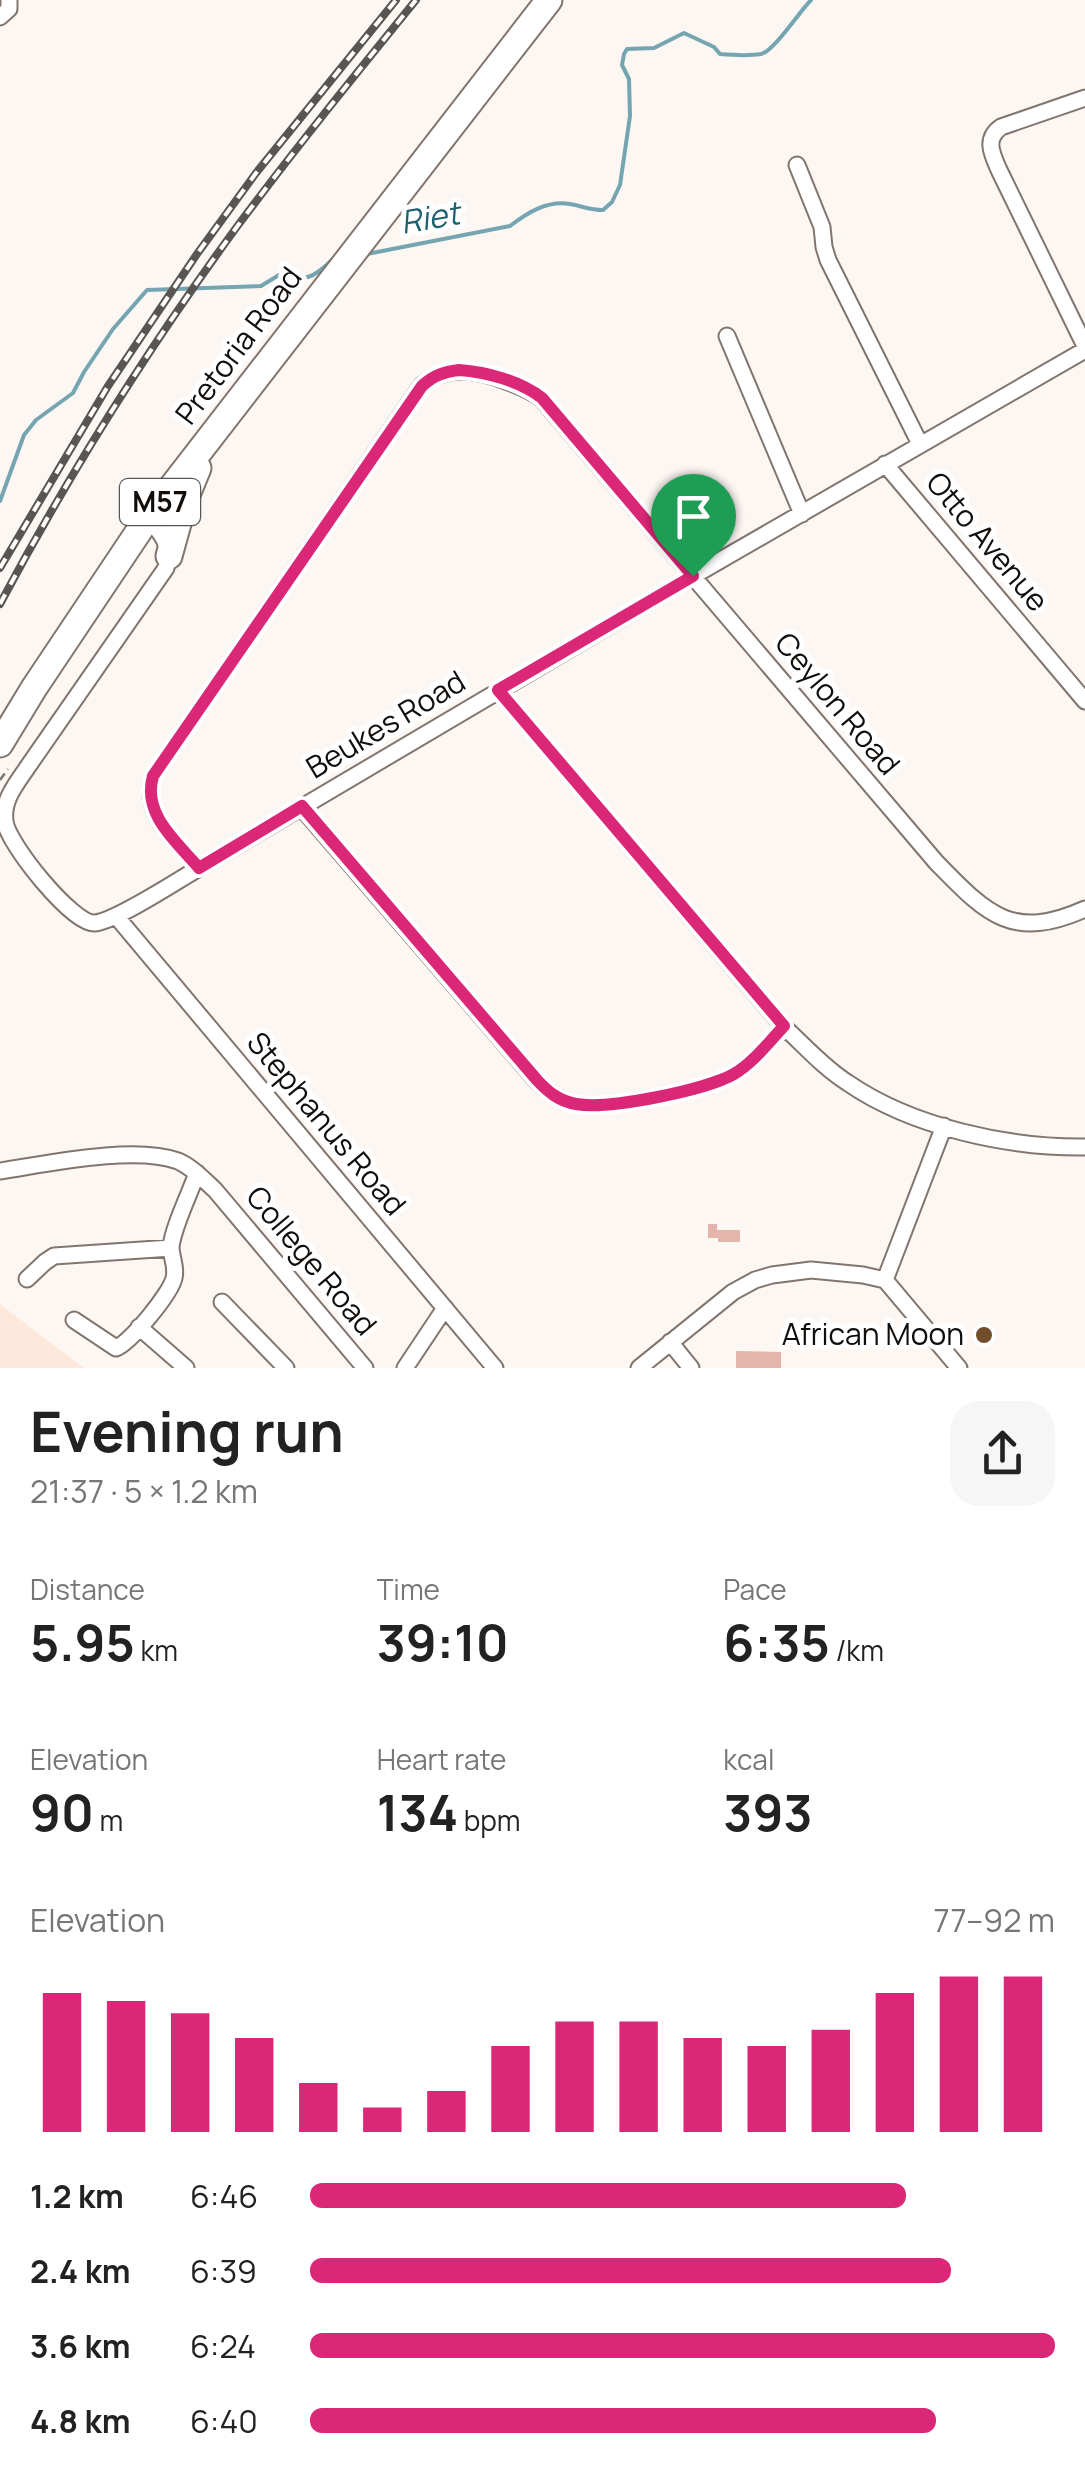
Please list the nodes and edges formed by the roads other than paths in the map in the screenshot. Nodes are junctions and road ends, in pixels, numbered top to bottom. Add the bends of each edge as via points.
1 (9, 0) edge
2 (549, 0) edge
3 (0, 17) edge
4 (1085, 98) edge
5 (797, 165) dead end
6 (727, 336) dead end
7 (1085, 348) edge
8 (209, 440) junction
9 (920, 444) junction
10 (885, 464) junction
11 (802, 514) junction
12 (147, 519) junction
13 (129, 546) junction
14 (169, 555) junction
15 (693, 576) junction
16 (498, 690) junction
17 (1085, 701) edge
18 (0, 744) edge
19 (302, 806) junction
20 (199, 868) junction
21 (1085, 908) edge
22 (116, 916) junction
23 (784, 1026) junction
24 (944, 1126) junction
25 (1085, 1147) edge
26 (0, 1171) edge
27 (197, 1173) junction
28 (171, 1248) junction
29 (27, 1280) dead end
30 (885, 1280) junction
31 (222, 1302) dead end
32 (445, 1308) junction
33 (74, 1320) dead end
34 (139, 1327) junction
35 (670, 1342) junction
36 (186, 1368) edge
37 (286, 1368) edge
38 (365, 1368) edge
39 (405, 1368) edge
40 (495, 1368) edge
41 (639, 1368) edge
42 (691, 1368) edge
43 (959, 1368) edge

1 - 3 street via 10,9
2 - 8 main road, Pretoria Road / M57
4 - 7 street via 1001,126 990,146
5 - 9 street via 828,260
6 - 11 street
7 - 9 street, Beukes Road
8 - 12 main road, Pretoria Road / M57
8 - 14 main road
9 - 10 street, Beukes Road
10 - 11 street, Beukes Road
10 - 17 street, Otto Avenue
11 - 15 street, Beukes Road
12 - 13 main road, Pretoria Road / M57
12 - 14 street via 164,536
13 - 14 main road via 148,545
13 - 18 main road, Pretoria Road / M57
14 - 22 street via 156,586 29,765 4,812 12,841 82,920
15 - 16 street, Beukes Road
15 - 20 street, Ceylon Road via 542,398 474,371 432,377 153,776 154,810
15 - 21 street, Ceylon Road via 980,905 1032,924
16 - 19 street, Beukes Road
16 - 23 street
19 - 20 street, Beukes Road
19 - 23 street via 537,1080 564,1101 612,1104 718,1082 745,1066
20 - 22 street, Beukes Road
22 - 32 street, Stephanus Road
23 - 24 street via 848,1083
24 - 25 street via 1021,1143
24 - 30 street
26 - 27 street via 143,1156 179,1162
27 - 28 street
27 - 38 street, College Road
28 - 29 street via 54,1256
28 - 34 street via 170,1288
30 - 35 street via 811,1270 772,1275 734,1292
30 - 43 street
31 - 37 street
32 - 39 street, College Road
32 - 40 street, Stephanus Road
33 - 34 street via 116,1348
34 - 36 street
35 - 41 street
35 - 42 street

